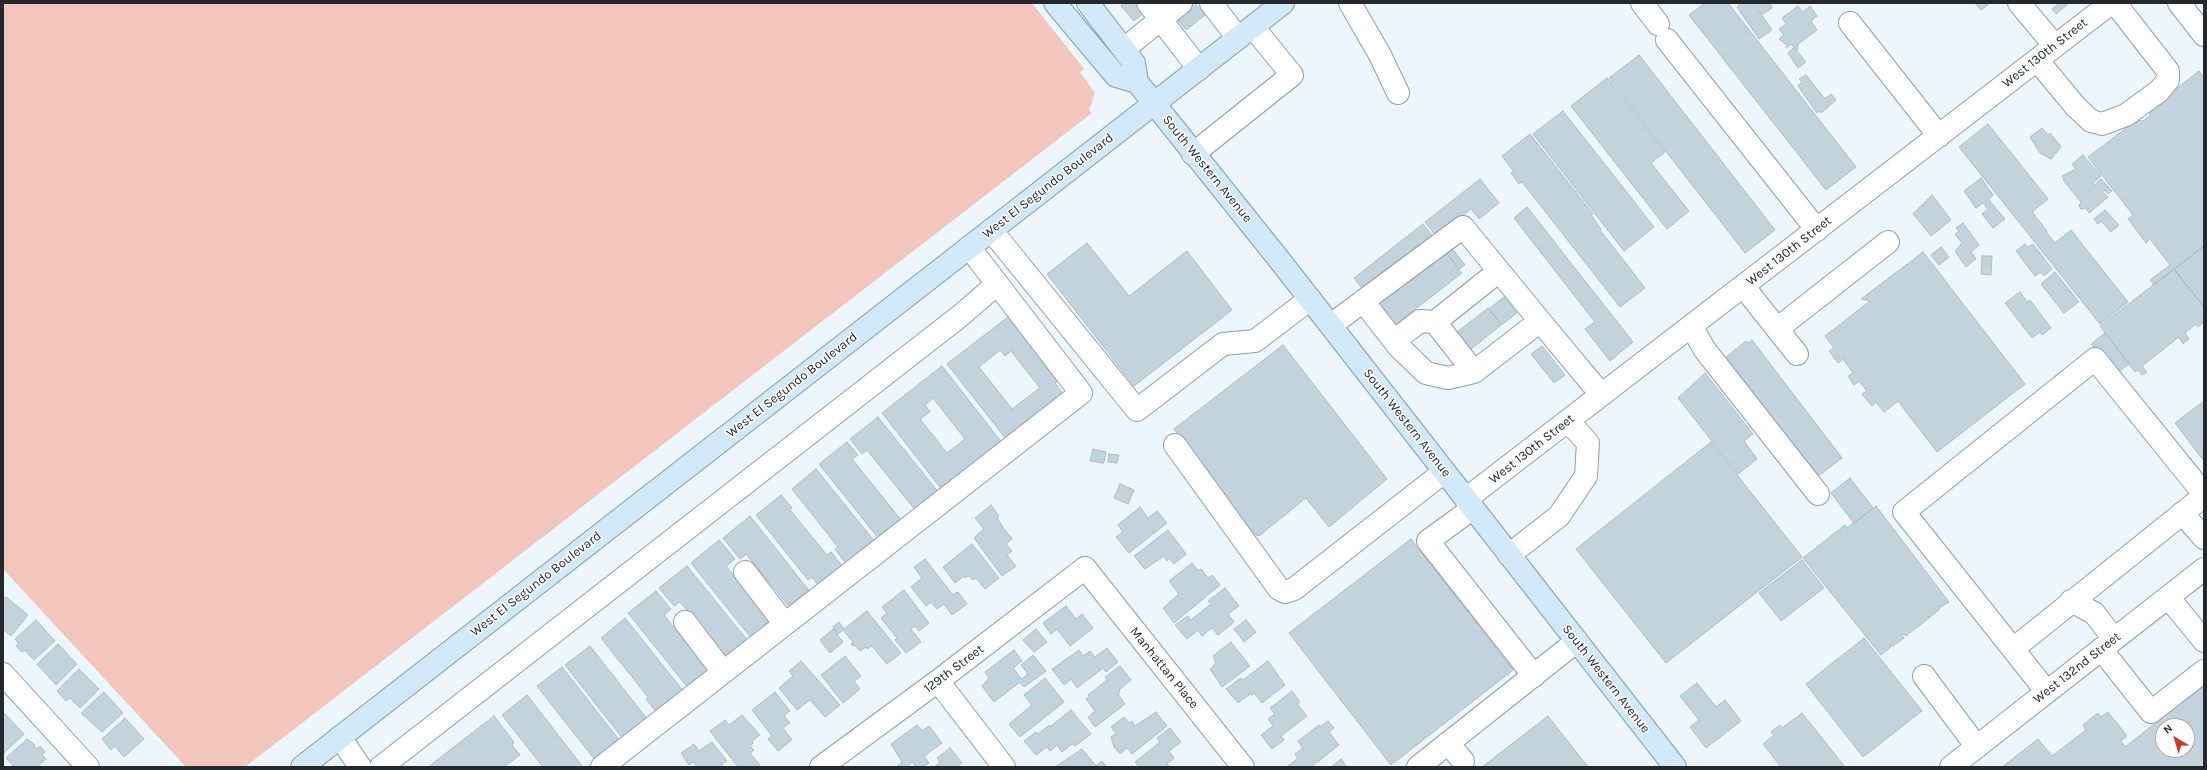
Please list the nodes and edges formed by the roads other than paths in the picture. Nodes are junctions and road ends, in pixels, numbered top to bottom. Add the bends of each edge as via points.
1 (1056, 3) edge
2 (1088, 3) edge
3 (1181, 3) edge
4 (1211, 3) edge
5 (1350, 3) edge
6 (1642, 3) edge
7 (2019, 3) edge
8 (2111, 3) edge
9 (2115, 3) edge
10 (2178, 3) edge
11 (1277, 5) edge
12 (1154, 11) edge
13 (1850, 23) dead end
14 (1245, 32) junction
15 (2204, 35) edge
16 (2055, 46) junction
17 (1124, 50) junction
18 (2037, 60) junction
19 (1199, 69) junction
20 (1137, 82) junction
21 (1398, 93) dead end
22 (1155, 104) junction
23 (1939, 136) junction
24 (1194, 154) junction
25 (991, 230) junction
26 (1817, 230) junction
27 (1888, 242) dead end
28 (969, 247) junction
29 (1499, 271) junction
30 (997, 284) junction
31 (1744, 286) junction
32 (1310, 299) junction
33 (1363, 301) junction
34 (1540, 320) junction
35 (1435, 322) junction
36 (1331, 325) junction
37 (1691, 326) junction
38 (1777, 328) junction
39 (1394, 341) junction
40 (1797, 354) dead end
41 (1474, 372) junction
42 (1602, 395) junction
43 (1568, 421) junction
44 (1175, 446) dead end
45 (1444, 472) junction
46 (1818, 494) dead end
47 (2204, 495) edge
48 (1469, 504) junction
49 (2182, 512) junction
50 (2204, 538) edge
51 (1509, 555) junction
52 (1085, 568) joint
53 (745, 572) dead end
54 (2203, 572) edge
55 (2168, 597) junction
56 (2071, 601) junction
57 (685, 622) dead end
58 (785, 624) junction
59 (1577, 641) junction
60 (2204, 642) edge
61 (2108, 644) junction
62 (2013, 649) junction
63 (2204, 671) edge
64 (723, 672) junction
65 (3, 674) edge
66 (1534, 676) junction
67 (1924, 676) dead end
68 (938, 682) junction
69 (2047, 692) junction
70 (340, 737) junction
71 (1448, 743) junction
72 (1977, 747) junction
73 (1463, 761) dead end
74 (88, 767) edge
75 (302, 767) edge
76 (360, 767) edge
77 (381, 767) edge
78 (602, 767) edge
79 (821, 767) edge
80 (1004, 767) edge
81 (1243, 767) edge
82 (1418, 767) edge
83 (1674, 767) edge
84 (1951, 767) edge

1 - 20 main road via 1116,76
2 - 17 main road, South Western Avenue
3 - 12 street
4 - 14 street
5 - 21 street
6 - 26 street
7 - 16 street
8 - 16 street, West 130th Street
9 - 18 street via 2168,71 2168,80 2159,91 2126,115 2102,124 2091,121 2076,107
10 - 15 street
11 - 14 main road, West El Segundo Boulevard
12 - 17 street
12 - 19 street
13 - 23 street
14 - 19 main road, West El Segundo Boulevard
14 - 24 street via 1292,75
16 - 18 street, West 130th Street
17 - 20 main road, South Western Avenue via 1134,63
18 - 23 street, West 130th Street
19 - 22 main road, West El Segundo Boulevard
20 - 22 main road, South Western Avenue
22 - 24 main road, South Western Avenue
22 - 25 main road, West El Segundo Boulevard
23 - 26 street, West 130th Street
24 - 32 main road, South Western Avenue
25 - 28 main road, West El Segundo Boulevard
25 - 32 street via 1137,410 1223,344 1255,341
26 - 31 street, West 130th Street
27 - 38 street
28 - 30 street
28 - 70 main road, West El Segundo Boulevard
29 - 33 street via 1463,227
29 - 34 street
29 - 35 street
30 - 58 street via 1081,393
30 - 77 street via 960,316
31 - 37 street, West 130th Street
31 - 38 street
32 - 36 main road, South Western Avenue
33 - 36 street
33 - 39 street
34 - 41 street
34 - 42 street
35 - 39 street via 1420,321
35 - 41 street
36 - 45 main road, South Western Avenue
37 - 42 street, West 130th Street
37 - 46 street via 1705,350
38 - 40 street
39 - 41 street via 1426,373 1448,378
42 - 43 street, West 130th Street
43 - 48 street, West 130th Street
43 - 51 street via 1588,443 1586,476 1559,516
44 - 45 street via 1279,589 1285,592 1294,589
45 - 48 main road, South Western Avenue
47 - 49 street
47 - 62 street via 2095,359 1904,512
48 - 51 main road, South Western Avenue
48 - 66 street, West 130th Street via 1428,541
49 - 50 street
49 - 56 street
51 - 59 main road, South Western Avenue
52 - 68 street, 129th Street
52 - 81 street, Manhattan Place
53 - 58 street
54 - 55 street, West 132nd Street
55 - 60 street
55 - 61 street, West 132nd Street
56 - 61 street via 2094,613
56 - 62 street
57 - 64 street
58 - 64 street
59 - 66 street
59 - 83 main road, South Western Avenue
61 - 63 street via 2151,712
61 - 69 street, West 132nd Street
62 - 69 street
64 - 78 street
65 - 74 street
66 - 71 street
67 - 72 street
68 - 79 street, 129th Street
68 - 80 street
69 - 72 street, West 132nd Street
70 - 75 main road, West El Segundo Boulevard
70 - 76 street
71 - 73 street
71 - 82 street
72 - 84 street, West 132nd Street

